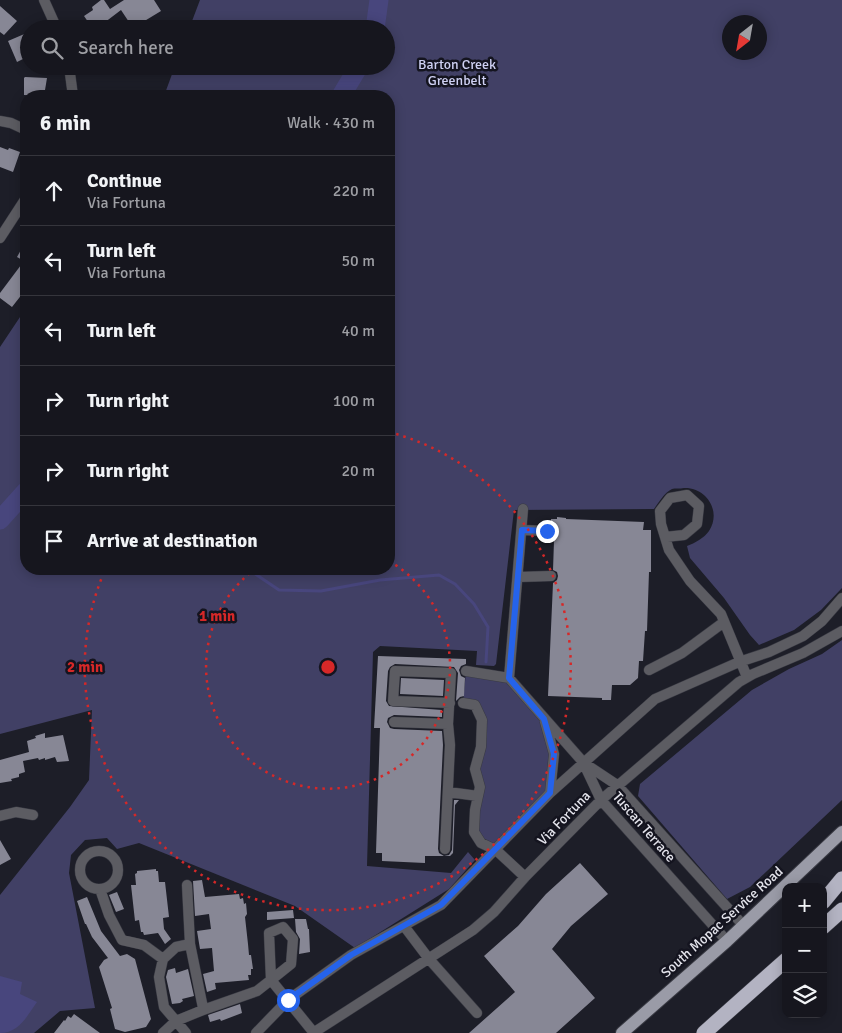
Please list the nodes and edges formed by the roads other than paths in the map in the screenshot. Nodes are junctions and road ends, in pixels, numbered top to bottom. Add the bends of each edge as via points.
1 (45, 0) edge
2 (53, 20) edge
3 (70, 75) edge
4 (72, 90) edge
5 (0, 121) edge
6 (20, 127) edge
7 (20, 207) edge
8 (0, 238) edge
9 (524, 509) dead end
10 (522, 530) junction
11 (547, 531) dead end
12 (665, 537) junction
13 (551, 576) dead end
14 (518, 577) junction
15 (842, 598) edge
16 (724, 622) junction
17 (842, 631) edge
18 (740, 662) junction
19 (649, 670) dead end
20 (466, 671) dead end
21 (747, 677) junction
22 (509, 678) junction
23 (450, 703) junction
24 (463, 703) dead end
25 (544, 719) junction
26 (394, 722) dead end
27 (448, 724) junction
28 (583, 762) junction
29 (617, 785) junction
30 (448, 792) junction
31 (550, 793) junction
32 (478, 796) junction
33 (601, 800) junction
34 (33, 815) dead end
35 (0, 816) edge
36 (842, 832) edge
37 (445, 849) dead end
38 (496, 850) junction
39 (526, 877) junction
40 (842, 879) edge
41 (187, 885) dead end
42 (100, 889) dead end
43 (827, 897) edge
44 (842, 910) edge
45 (827, 923) edge
46 (743, 925) junction
47 (404, 926) junction
48 (727, 941) junction
49 (190, 944) junction
50 (782, 952) edge
51 (163, 959) junction
52 (429, 959) junction
53 (782, 964) edge
54 (271, 980) junction
55 (744, 997) junction
56 (288, 1000) junction
57 (203, 1010) junction
58 (477, 1013) dead end
59 (176, 1021) junction
60 (164, 1033) edge
61 (186, 1033) edge
62 (256, 1033) edge
63 (313, 1033) edge
64 (622, 1033) edge
65 (704, 1033) edge

1 - 2 street
3 - 4 street
5 - 6 street
7 - 8 street
9 - 10 street
10 - 11 street
10 - 14 street
12 - 12 street via 660,511 670,498 687,495 699,506 697,524 684,535
12 - 16 street via 669,550 690,581 722,614
13 - 14 street
14 - 22 street
15 - 18 street, Via Fortuna via 822,621 803,636
16 - 18 street
16 - 19 street via 682,652
17 - 21 street, Via Fortuna via 803,653
18 - 21 street
18 - 28 street, Via Fortuna via 655,699
20 - 22 street
21 - 29 street, Via Fortuna
22 - 25 street
23 - 23 street via 451,673 395,671 393,701
23 - 27 street
24 - 32 street via 475,705 482,720 481,747 475,769 480,787
25 - 28 street
25 - 31 street, Via Fortuna via 554,754
26 - 27 street
27 - 30 street
28 - 29 street, Tuscan Terrace
28 - 31 street, Via Fortuna
28 - 33 street, Tuscan Terrace
29 - 33 street, Via Fortuna
29 - 46 street, Tuscan Terrace
30 - 32 street
30 - 37 street
31 - 38 street, Via Fortuna
32 - 38 street via 474,832 481,843
33 - 39 street, Via Fortuna
33 - 48 street, Tuscan Terrace
34 - 35 street via 16,812
36 - 46 main road, South Mopac Service Road
38 - 39 street
38 - 47 street, Via Fortuna via 441,905
39 - 52 street, Via Fortuna via 473,930
40 - 43 highway
41 - 49 street
42 - 51 street via 122,940 144,944
44 - 45 highway
46 - 48 main road, South Mopac Service Road
47 - 52 street
47 - 56 street, Via Fortuna via 351,955
48 - 64 main road, South Mopac Service Road
49 - 51 street via 176,947
49 - 57 street
50 - 55 highway
51 - 59 street via 159,977 164,1007
52 - 58 street
52 - 63 street, Via Fortuna
53 - 55 highway
54 - 54 street via 269,933 283,927 293,939 291,964
54 - 56 street
54 - 57 street via 257,991
55 - 65 highway
56 - 62 street, Via Fortuna
56 - 63 street
57 - 59 street
59 - 60 street
59 - 61 street

